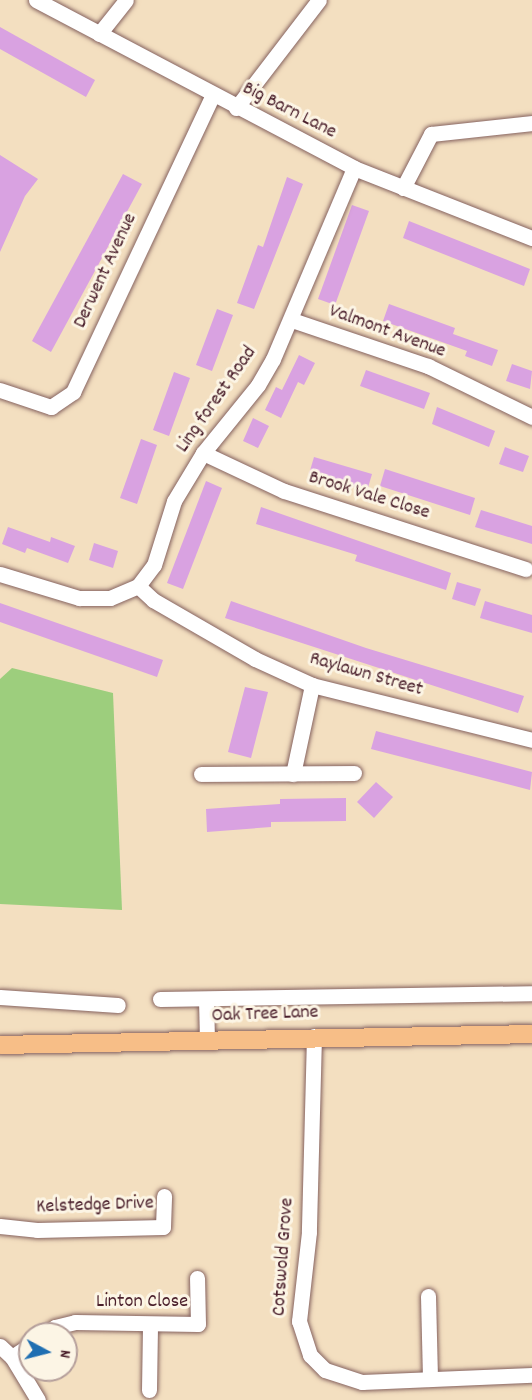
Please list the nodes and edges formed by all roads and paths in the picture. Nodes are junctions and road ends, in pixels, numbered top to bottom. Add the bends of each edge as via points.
1 (36, 0) edge
2 (126, 0) edge
3 (319, 0) edge
4 (99, 34) junction
5 (213, 95) junction
6 (236, 108) junction
7 (532, 123) edge
8 (354, 168) junction
9 (403, 188) junction
10 (532, 238) edge
11 (292, 321) junction
12 (0, 390) edge
13 (532, 417) edge
14 (203, 453) junction
15 (526, 569) dead end
16 (0, 574) edge
17 (138, 586) junction
18 (312, 685) junction
19 (532, 740) edge
20 (354, 773) dead end
21 (201, 774) dead end
22 (293, 774) junction
23 (532, 993) edge
24 (0, 997) edge
25 (160, 999) dead end
26 (206, 999) junction
27 (118, 1005) dead end
28 (532, 1034) edge
29 (314, 1036) junction
30 (207, 1040) junction
31 (0, 1045) edge
32 (164, 1196) dead end
33 (0, 1226) edge
34 (197, 1278) dead end
35 (428, 1296) dead end
36 (78, 1322) edge
37 (150, 1325) junction
38 (0, 1346) edge
39 (18, 1354) edge
40 (12, 1358) junction
41 (532, 1375) edge
42 (430, 1379) junction
43 (149, 1390) dead end
44 (38, 1400) edge

1 - 4 street, Big Barn Lane
2 - 4 street
3 - 6 street
4 - 5 street, Big Barn Lane
5 - 6 street, Big Barn Lane
5 - 12 street, Derwent Avenue via 73,392 51,407
6 - 8 street, Big Barn Lane
7 - 9 street via 431,134
8 - 9 street, Big Barn Lane
8 - 11 street, Ling forest Road
9 - 10 street, Big Barn Lane
11 - 13 street, Valmont Avenue via 428,366
11 - 14 street, Ling forest Road via 258,385
14 - 15 street, Brook Vale Close via 284,491
14 - 17 street, Ling forest Road via 174,501 153,565
16 - 17 street via 79,598 110,598
17 - 18 street, Raylawn Street via 153,600 255,659
18 - 19 street, Raylawn Street
18 - 22 street
20 - 22 street
21 - 22 street
23 - 26 street, Oak Tree Lane
24 - 27 street
25 - 26 street, Oak Tree Lane
26 - 30 street
28 - 29 main road, Oak Tree Lane
29 - 30 main road, Oak Tree Lane
29 - 42 street, Cotswold Grove via 309,1232 299,1321 309,1355 325,1370 344,1379 387,1383
30 - 31 main road, Oak Tree Lane
32 - 33 street, Kelstedge Drive via 163,1227 37,1230
34 - 37 street, Linton Close via 198,1324
35 - 42 street
36 - 37 street, Linton Close
37 - 43 street
38 - 40 street
39 - 40 street
40 - 44 street
41 - 42 street, Cotswold Grove

